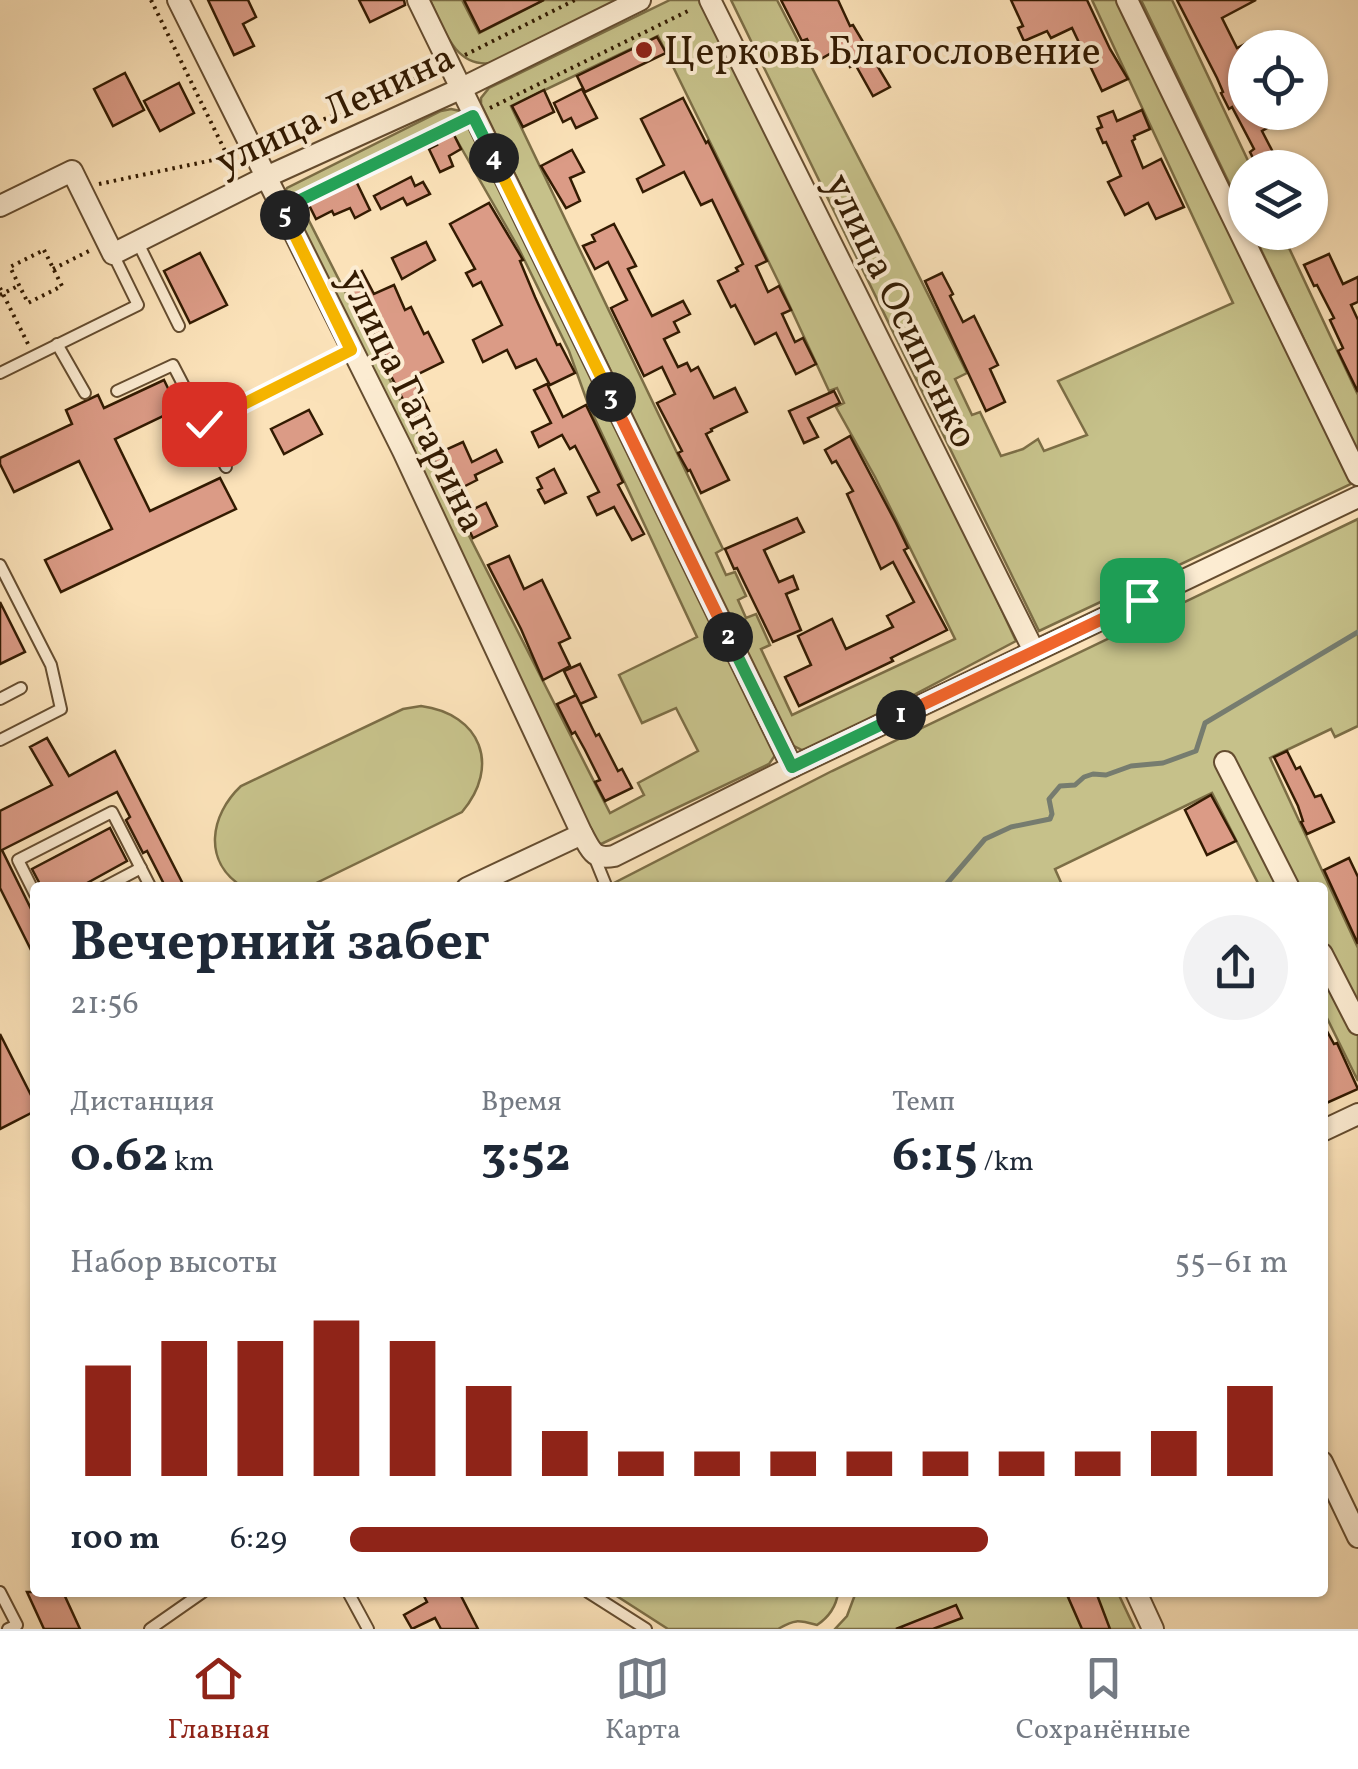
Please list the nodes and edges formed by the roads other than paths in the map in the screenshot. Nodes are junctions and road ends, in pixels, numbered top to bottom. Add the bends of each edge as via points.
1 (178, 0) edge
2 (418, 0) edge
3 (640, 0) edge
4 (1127, 0) edge
5 (702, 4) edge
6 (460, 88) junction
7 (266, 177) junction
8 (0, 206) edge
9 (137, 242) junction
10 (110, 248) junction
11 (179, 326) dead end
12 (57, 344) junction
13 (351, 350) junction
14 (0, 372) edge
15 (117, 391) dead end
16 (85, 393) dead end
17 (204, 424) junction
18 (178, 437) dead end
19 (226, 466) dead end
20 (1358, 474) edge
21 (1358, 497) edge
22 (0, 565) edge
23 (1034, 651) junction
24 (21, 688) dead end
25 (0, 699) edge
26 (0, 740) edge
27 (1225, 762) dead end
28 (792, 767) junction
29 (582, 834) junction
30 (593, 854) junction
31 (141, 868) junction
32 (114, 882) edge
33 (148, 882) edge
34 (480, 882) edge
35 (604, 882) edge
36 (1286, 882) edge
37 (30, 884) edge
38 (1328, 966) edge
39 (1358, 1024) edge
40 (1358, 1114) edge
41 (1328, 1127) edge
42 (1328, 1474) edge
43 (1358, 1537) edge
44 (0, 1592) edge
45 (196, 1597) edge
46 (351, 1597) edge
47 (596, 1597) edge
48 (1138, 1597) edge
49 (8, 1629) edge
50 (150, 1629) edge
51 (368, 1629) edge
52 (646, 1629) edge
53 (1153, 1629) edge

1 - 7 street, улица Гагарина
2 - 6 street
3 - 6 street, улица Ленина
4 - 20 street
5 - 23 street, улица Осипенко
6 - 7 street, улица Ленина
6 - 28 street
7 - 9 street, улица Ленина
7 - 13 street, улица Гагарина
8 - 10 street via 72,172
9 - 10 street, улица Ленина
9 - 11 lane
10 - 12 lane via 138,304
12 - 14 lane
12 - 16 lane
13 - 17 lane
13 - 29 street, улица Гагарина
15 - 17 lane via 173,364
17 - 18 lane
17 - 19 lane
21 - 23 street
22 - 26 lane via 50,665 62,709
23 - 28 street
24 - 25 lane
27 - 36 street
28 - 30 street via 614,856
29 - 30 street, улица Гагарина
29 - 34 street
30 - 35 lane
31 - 32 lane
31 - 33 lane
31 - 37 lane via 112,812 18,860
38 - 39 street
40 - 41 street
42 - 43 street
44 - 49 lane via 17,1625
45 - 50 lane
46 - 51 lane
47 - 52 lane
48 - 53 street

